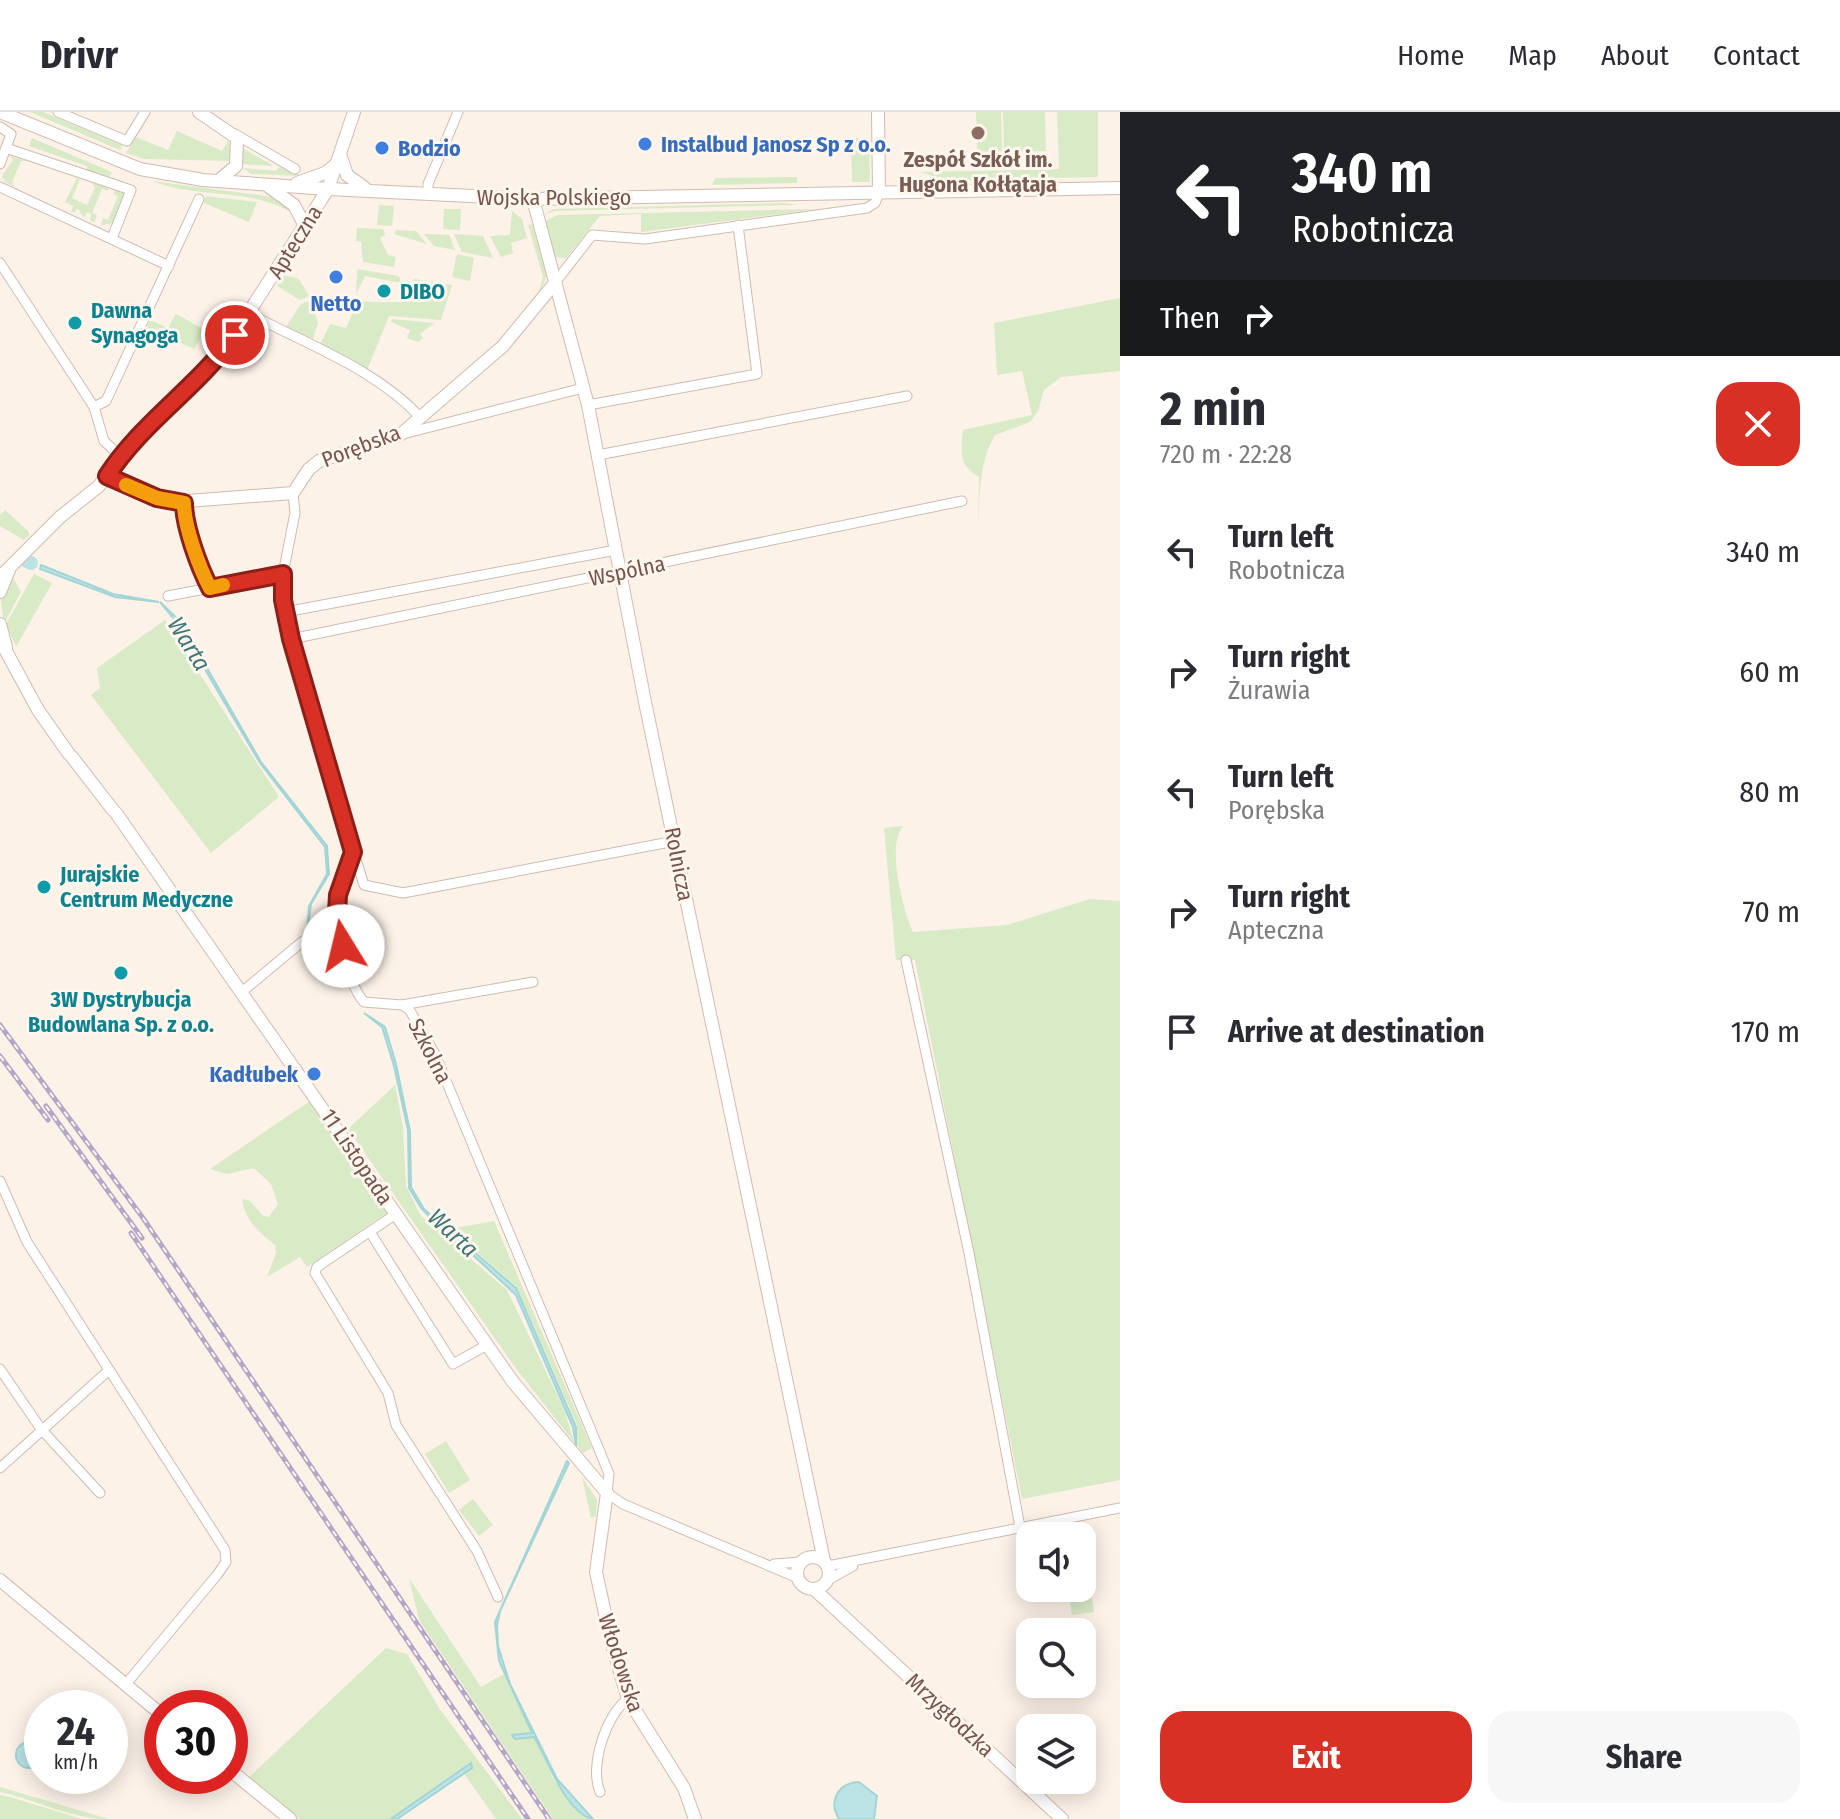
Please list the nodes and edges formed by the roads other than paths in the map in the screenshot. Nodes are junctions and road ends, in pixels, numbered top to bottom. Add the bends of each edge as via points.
1 (0, 112) edge
2 (58, 112) edge
3 (145, 112) edge
4 (199, 112) edge
5 (354, 112) edge
6 (458, 112) edge
7 (878, 112) edge
8 (0, 127) edge
9 (235, 134) junction
10 (6, 148) junction
11 (340, 158) junction
12 (0, 164) edge
13 (236, 166) junction
14 (295, 169) dead end
15 (218, 181) junction
16 (259, 184) junction
17 (283, 185) junction
18 (0, 187) edge
19 (1120, 188) edge
20 (328, 189) junction
21 (371, 191) junction
22 (879, 193) junction
23 (428, 194) junction
24 (199, 199) dead end
25 (533, 199) junction
26 (738, 225) junction
27 (306, 228) junction
28 (112, 238) junction
29 (0, 263) edge
30 (169, 266) junction
31 (554, 284) junction
32 (250, 314) junction
33 (583, 388) junction
34 (907, 396) dead end
35 (588, 405) junction
36 (94, 407) junction
37 (421, 418) junction
38 (400, 435) junction
39 (598, 455) junction
40 (120, 456) junction
41 (107, 476) junction
42 (293, 493) junction
43 (962, 501) dead end
44 (184, 503) junction
45 (616, 550) junction
46 (7, 570) edge
47 (620, 572) junction
48 (283, 574) junction
49 (210, 588) junction
50 (0, 592) edge
51 (168, 596) dead end
52 (285, 612) junction
53 (0, 624) edge
54 (291, 639) junction
55 (4, 645) edge
56 (675, 841) junction
57 (353, 852) junction
58 (303, 941) dead end
59 (906, 960) dead end
60 (533, 982) dead end
61 (243, 991) junction
62 (402, 1005) junction
63 (0, 1181) edge
64 (396, 1214) junction
65 (370, 1232) junction
66 (487, 1345) junction
67 (0, 1369) edge
68 (108, 1371) junction
69 (41, 1429) junction
70 (603, 1459) junction
71 (581, 1463) junction
72 (0, 1468) edge
73 (100, 1493) dead end
74 (607, 1493) junction
75 (1120, 1508) edge
76 (1019, 1522) edge
77 (1046, 1522) edge
78 (1016, 1528) edge
79 (864, 1560) junction
80 (816, 1562) junction
81 (770, 1564) junction
82 (798, 1578) junction
83 (0, 1580) edge
84 (823, 1584) junction
85 (498, 1597) dead end
86 (126, 1684) junction
87 (628, 1699) junction
88 (144, 1700) edge
89 (248, 1785) edge
90 (600, 1792) dead end
91 (290, 1819) edge
92 (695, 1819) edge
93 (1062, 1819) edge

1 - 15 street, Wojska Polskiego via 127,166
2 - 3 street via 127,141
4 - 9 street
5 - 11 street, Apteczna
6 - 23 street
7 - 22 street
8 - 10 street via 11,132
9 - 13 street
9 - 14 street
10 - 12 street
10 - 28 street via 132,188
11 - 17 street via 318,176
11 - 20 street, Apteczna
11 - 21 street via 350,179
13 - 15 street
13 - 16 street via 246,179
15 - 16 street, Wojska Polskiego
16 - 17 street, Wojska Polskiego
16 - 27 street via 294,205
17 - 20 street, Wojska Polskiego
18 - 28 street
19 - 22 street, Wojska Polskiego
20 - 21 street, Wojska Polskiego
20 - 27 street, Apteczna
21 - 23 street, Wojska Polskiego
22 - 25 street, Wojska Polskiego
22 - 26 street via 867,208
23 - 25 street, Wojska Polskiego
24 - 30 street
25 - 31 street, Rolnicza
26 - 31 street, Porębska via 645,239 592,235
26 - 35 street via 757,374
27 - 32 street, Apteczna
28 - 30 street
29 - 36 street
30 - 36 street via 106,401
31 - 33 street, Rolnicza
31 - 37 street, Porębska via 503,346
32 - 37 street via 376,379
32 - 40 street, Apteczna via 209,368
33 - 35 street, Rolnicza
33 - 38 street
34 - 39 street
35 - 39 street, Rolnicza
36 - 40 street via 100,434
37 - 38 street, Porębska
38 - 42 street, Porębska via 319,461
39 - 45 street, Rolnicza
40 - 41 street, Apteczna
41 - 44 street via 157,498
41 - 46 street, Apteczna
42 - 44 street
42 - 48 street via 295,513
43 - 47 street, Wspólna
44 - 49 street via 199,567
45 - 47 street, Rolnicza
45 - 52 street
46 - 50 street
47 - 54 street, Wspólna
47 - 56 street, Rolnicza
48 - 49 street
48 - 52 street
49 - 51 street
52 - 54 street
53 - 55 street, 11 Listopada
54 - 57 street
55 - 61 street, 11 Listopada via 38,710
56 - 57 street via 403,893 364,885
56 - 80 street, Rolnicza via 817,1531
57 - 62 street, Szkolna via 337,913 349,977 364,1002
58 - 61 street
59 - 76 street
60 - 62 street
61 - 64 street, 11 Listopada
62 - 70 street, Szkolna via 435,1054
63 - 68 street via 27,1242
64 - 65 street
64 - 66 street, 11 Listopada
65 - 66 street via 453,1364
65 - 85 street via 315,1273 388,1393 396,1425 477,1551
66 - 71 street, 11 Listopada
67 - 69 street
68 - 69 street
68 - 86 street via 226,1554 217,1575
69 - 72 street
69 - 73 street
70 - 71 street
70 - 74 street, Szkolna
71 - 74 street, 11 Listopada
74 - 81 street
74 - 87 street, Włodowska via 596,1572
75 - 77 street
78 - 79 street
79 - 80 street
79 - 84 street
80 - 81 street
80 - 82 street
80 - 84 street
81 - 82 street
82 - 84 street, Mrzygłodzka via 804,1587
83 - 86 street
84 - 93 street, Mrzygłodzka via 838,1612
86 - 88 street
87 - 90 street via 614,1710 608,1725 596,1768
87 - 92 street, Włodowska via 684,1788
89 - 91 street

